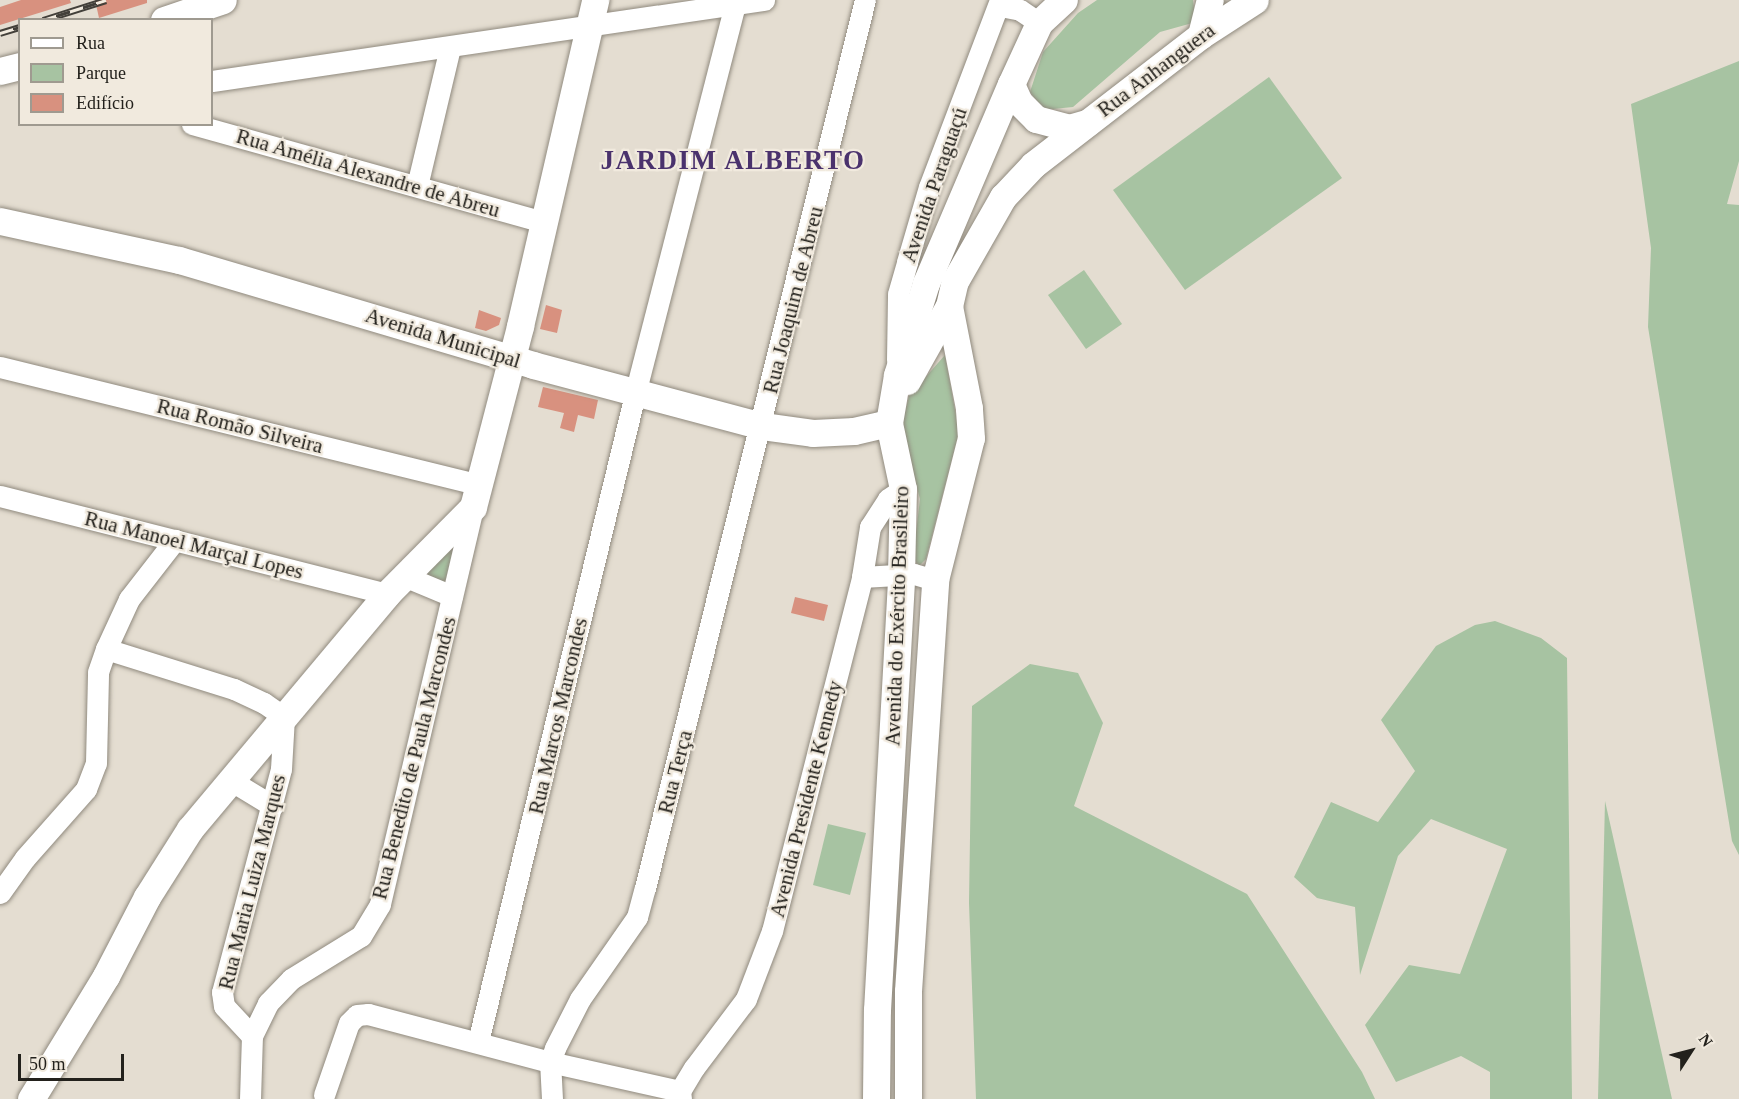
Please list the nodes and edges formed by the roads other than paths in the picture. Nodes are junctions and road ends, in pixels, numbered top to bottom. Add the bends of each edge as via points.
1 (223, 0) edge
2 (595, 0) edge
3 (764, 0) edge
4 (865, 0) edge
5 (1064, 0) edge
6 (1210, 0) edge
7 (1255, 0) edge
8 (736, 3) edge
9 (1000, 3) edge
10 (170, 18) edge
11 (1039, 23) junction
12 (590, 28) junction
13 (1201, 35) junction
14 (450, 48) junction
15 (18, 66) edge
16 (0, 71) edge
17 (213, 81) edge
18 (1011, 84) junction
19 (1088, 122) junction
20 (199, 126) edge
21 (417, 186) junction
22 (929, 187) junction
23 (957, 209) junction
24 (0, 221) edge
25 (544, 222) junction
26 (948, 306) junction
27 (510, 358) junction
28 (0, 367) edge
29 (897, 375) junction
30 (636, 390) junction
31 (889, 423) junction
32 (762, 426) junction
33 (903, 489) junction
34 (0, 496) edge
35 (476, 496) junction
36 (175, 540) junction
37 (901, 576) junction
38 (862, 577) junction
39 (935, 580) junction
40 (396, 585) junction
41 (452, 596) junction
42 (106, 649) junction
43 (284, 717) junction
44 (230, 780) junction
45 (273, 806) junction
46 (0, 893) edge
47 (252, 1036) junction
48 (478, 1042) junction
49 (550, 1062) junction
50 (681, 1095) edge
51 (321, 1098) edge
52 (31, 1099) edge
53 (250, 1099) edge
54 (552, 1099) edge
55 (876, 1099) edge
56 (908, 1099) edge

1 - 10 main road
2 - 12 main road
3 - 8 street
4 - 32 street, Rua Joaquim de Abreu
5 - 11 main road
6 - 13 main road
7 - 13 main road, Rua Anhanguera
8 - 12 street
8 - 30 street, Rua Marcos Marcondes
9 - 11 street
9 - 22 street, Avenida Paraguaçú
11 - 18 main road, Avenida do Exército Brasileiro
12 - 14 street
12 - 25 main road
13 - 19 main road, Rua Anhanguera
14 - 17 street
14 - 21 street
15 - 16 main road
18 - 19 main road via 1019,102 1036,119 1069,128
18 - 23 main road, Avenida do Exército Brasileiro
19 - 26 main road, Avenida do Exército Brasileiro via 1033,165 1003,197 964,261
20 - 21 street, Rua Amélia Alexandre de Abreu
21 - 25 street, Rua Amélia Alexandre de Abreu
22 - 23 street
22 - 29 street, Avenida Paraguaçú via 898,294
23 - 29 main road, Avenida do Exército Brasileiro via 926,283
24 - 27 main road, Avenida Municipal via 179,260
25 - 27 main road
26 - 31 main road via 910,374
26 - 39 main road, Avenida do Exército Brasileiro via 971,438
27 - 30 main road, Avenida Municipal
27 - 35 main road
28 - 35 street, Rua Romão Silveira
29 - 31 main road, Avenida do Exército Brasileiro
30 - 32 main road, Avenida Municipal
30 - 48 street, Rua Marcos Marcondes
31 - 32 main road, Avenida Municipal via 854,431 813,433
31 - 33 main road, Avenida do Exército Brasileiro
32 - 49 street, Rua Terça via 637,917 580,999
33 - 37 main road, Avenida do Exército Brasileiro
33 - 38 street, Avenida Presidente Kennedy via 888,499 870,527
34 - 36 street, Rua Manoel Marçal Lopes
35 - 40 main road
35 - 41 street, Rua Benedito de Paula Marcondes
36 - 40 street, Rua Manoel Marçal Lopes
36 - 42 street via 129,599
37 - 38 street
37 - 39 street via 914,574
37 - 55 main road, Avenida do Exército Brasileiro via 877,1010
38 - 50 street, Avenida Presidente Kennedy via 772,931 746,999
39 - 56 main road, Avenida do Exército Brasileiro via 909,991
40 - 41 street, Rua Manoel Marçal Lopes
40 - 43 main road
41 - 47 street, Rua Benedito de Paula Marcondes via 380,904 361,936 280,988
42 - 43 street via 234,689
42 - 46 street via 98,672 96,763 86,789 25,858
43 - 44 main road
43 - 45 street, Rua Maria Luiza Marques via 281,769
44 - 45 street
44 - 52 main road via 190,830 153,887 106,976
45 - 47 street, Rua Maria Luiza Marques via 222,992 224,1006
47 - 53 street, Rua Benedito de Paula Marcondes
48 - 49 street
48 - 51 street via 368,1014 357,1015 349,1023
49 - 50 street
49 - 54 street, Rua Terça

